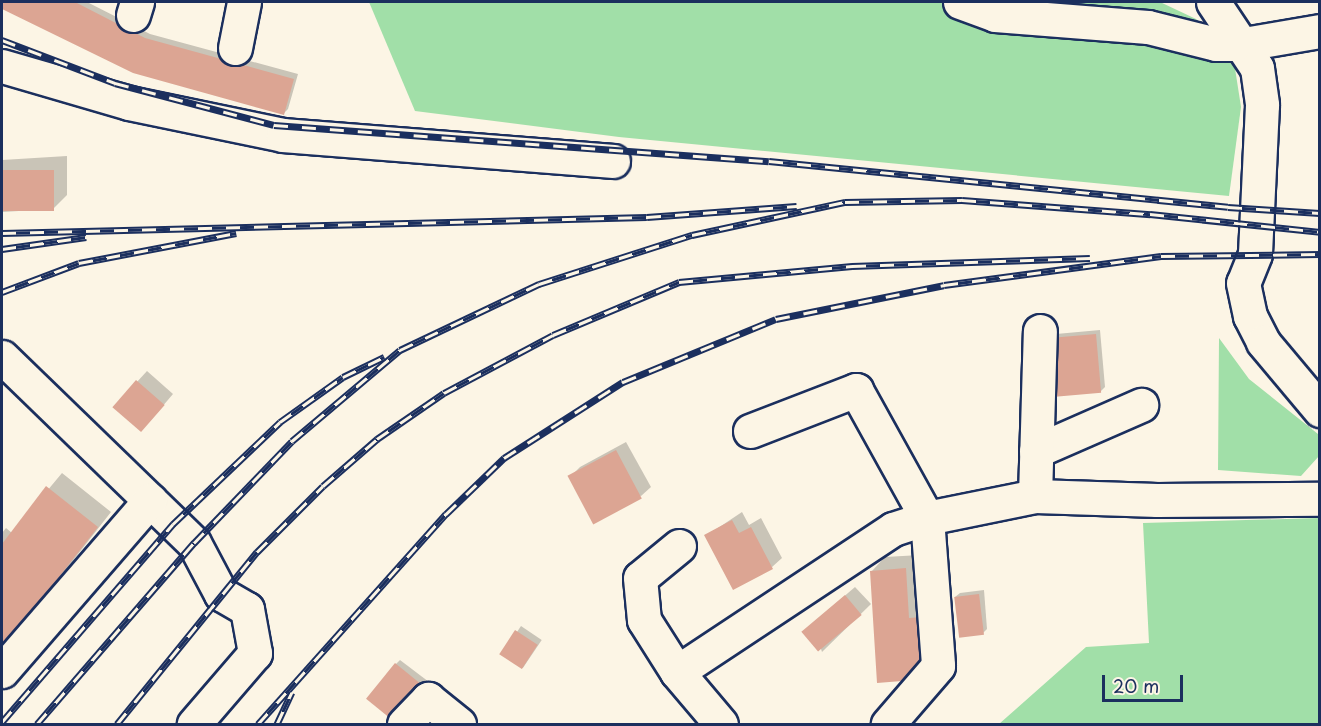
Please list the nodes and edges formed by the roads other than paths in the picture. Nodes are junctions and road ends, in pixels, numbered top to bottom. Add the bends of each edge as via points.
1 (244, 2) edge
2 (960, 2) edge
3 (1213, 2) edge
4 (1320, 31) edge
5 (1244, 44) junction
6 (235, 48) dead end
7 (2, 66) edge
8 (613, 161) dead end
9 (1040, 330) dead end
10 (2, 357) edge
11 (1141, 405) dead end
12 (1320, 410) edge
13 (750, 431) dead end
14 (1036, 451) junction
15 (1035, 496) junction
16 (1320, 498) edge
17 (150, 500) junction
18 (927, 518) junction
19 (679, 546) dead end
20 (2, 670) edge
21 (677, 672) junction
22 (194, 724) edge
23 (404, 724) edge
24 (459, 724) edge
25 (721, 724) edge
26 (888, 724) edge

1 - 6 street
2 - 5 street via 995,15 1148,27 1216,44
3 - 5 street
4 - 5 street
5 - 12 street via 1257,68 1262,105 1255,254 1243,284 1250,315 1263,342
7 - 8 street via 129,103 283,135
9 - 14 street
10 - 17 street
11 - 14 street
13 - 18 street via 856,390
14 - 15 street
15 - 16 street via 1157,500
15 - 18 street
17 - 20 street
17 - 22 street via 194,543 221,594 247,609 255,653
18 - 21 street via 893,530
18 - 26 street via 938,666
19 - 21 street via 640,578 644,620
21 - 25 street
23 - 24 street via 428,699

